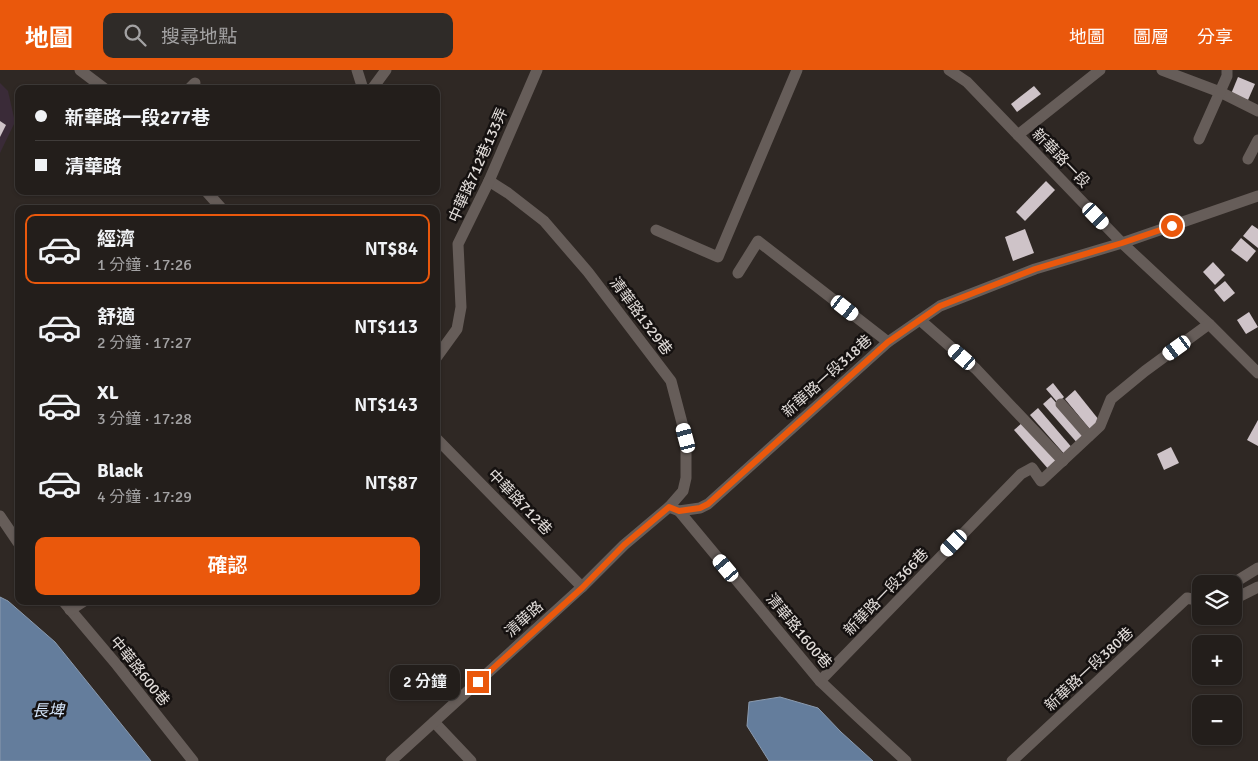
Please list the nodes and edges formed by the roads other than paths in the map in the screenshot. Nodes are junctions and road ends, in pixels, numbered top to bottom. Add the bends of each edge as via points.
1 (80, 70) edge
2 (358, 70) edge
3 (386, 70) edge
4 (537, 70) edge
5 (797, 70) edge
6 (949, 70) edge
7 (1100, 70) edge
8 (1162, 70) edge
9 (1227, 70) edge
10 (100, 85) edge
11 (362, 85) edge
12 (375, 85) edge
13 (1220, 92) junction
14 (1258, 111) edge
15 (1018, 135) junction
16 (1199, 139) dead end
17 (1258, 140) edge
18 (1248, 159) dead end
19 (489, 181) junction
20 (210, 195) edge
21 (1258, 197) edge
22 (218, 205) edge
23 (656, 230) dead end
24 (1122, 243) junction
25 (738, 273) dead end
26 (920, 320) junction
27 (1209, 324) junction
28 (888, 342) junction
29 (440, 352) edge
30 (1258, 373) edge
31 (1061, 404) dead end
32 (1089, 436) junction
33 (440, 442) edge
34 (1063, 461) junction
35 (674, 509) junction
36 (0, 516) edge
37 (15, 538) edge
38 (1258, 568) edge
39 (1242, 578) edge
40 (1258, 587) edge
41 (582, 588) junction
42 (1242, 595) edge
43 (1192, 596) edge
44 (1188, 598) junction
45 (1192, 599) edge
46 (67, 606) edge
47 (820, 681) junction
48 (434, 722) junction
49 (193, 761) edge
50 (392, 761) edge
51 (471, 761) edge
52 (906, 761) edge
53 (1012, 761) edge

1 - 10 street
2 - 11 street
3 - 12 street
4 - 19 street, 中華路712巷133弄
5 - 23 street via 718,256
6 - 15 street, 新華路一段 via 968,82
7 - 15 street
8 - 13 street
9 - 13 street
13 - 14 street
13 - 16 street
15 - 24 street, 新華路一段
17 - 18 street
19 - 29 street, 中華路712巷133弄 via 458,244 461,307 457,329
19 - 35 street, 清華路1329巷 via 544,221 588,272 671,381 686,438 686,478
20 - 22 street
21 - 24 street, 新華路一段318巷
24 - 26 street, 新華路一段318巷 via 1035,269 940,306
24 - 27 street, 新華路一段
25 - 28 street via 758,241
26 - 28 street, 新華路一段318巷
26 - 34 street via 976,369
27 - 30 street, 新華路一段
27 - 32 street, 新華路一段366巷 via 1111,399 1100,426
28 - 35 street, 新華路一段318巷 via 708,504 700,508
31 - 32 street
32 - 34 street, 新華路一段366巷
33 - 41 street, 中華路712巷
34 - 47 street, 新華路一段366巷 via 1041,481 1032,468 1021,474
35 - 41 street, 清華路 via 624,545
35 - 47 street, 清華路1600巷
36 - 37 street
38 - 39 street
40 - 42 street
41 - 48 street, 清華路
43 - 44 street, 新華路一段380巷
44 - 45 street
44 - 53 street, 新華路一段380巷
46 - 49 street, 中華路600巷
47 - 52 street, 清華路1600巷
48 - 50 street, 清華路
48 - 51 street

